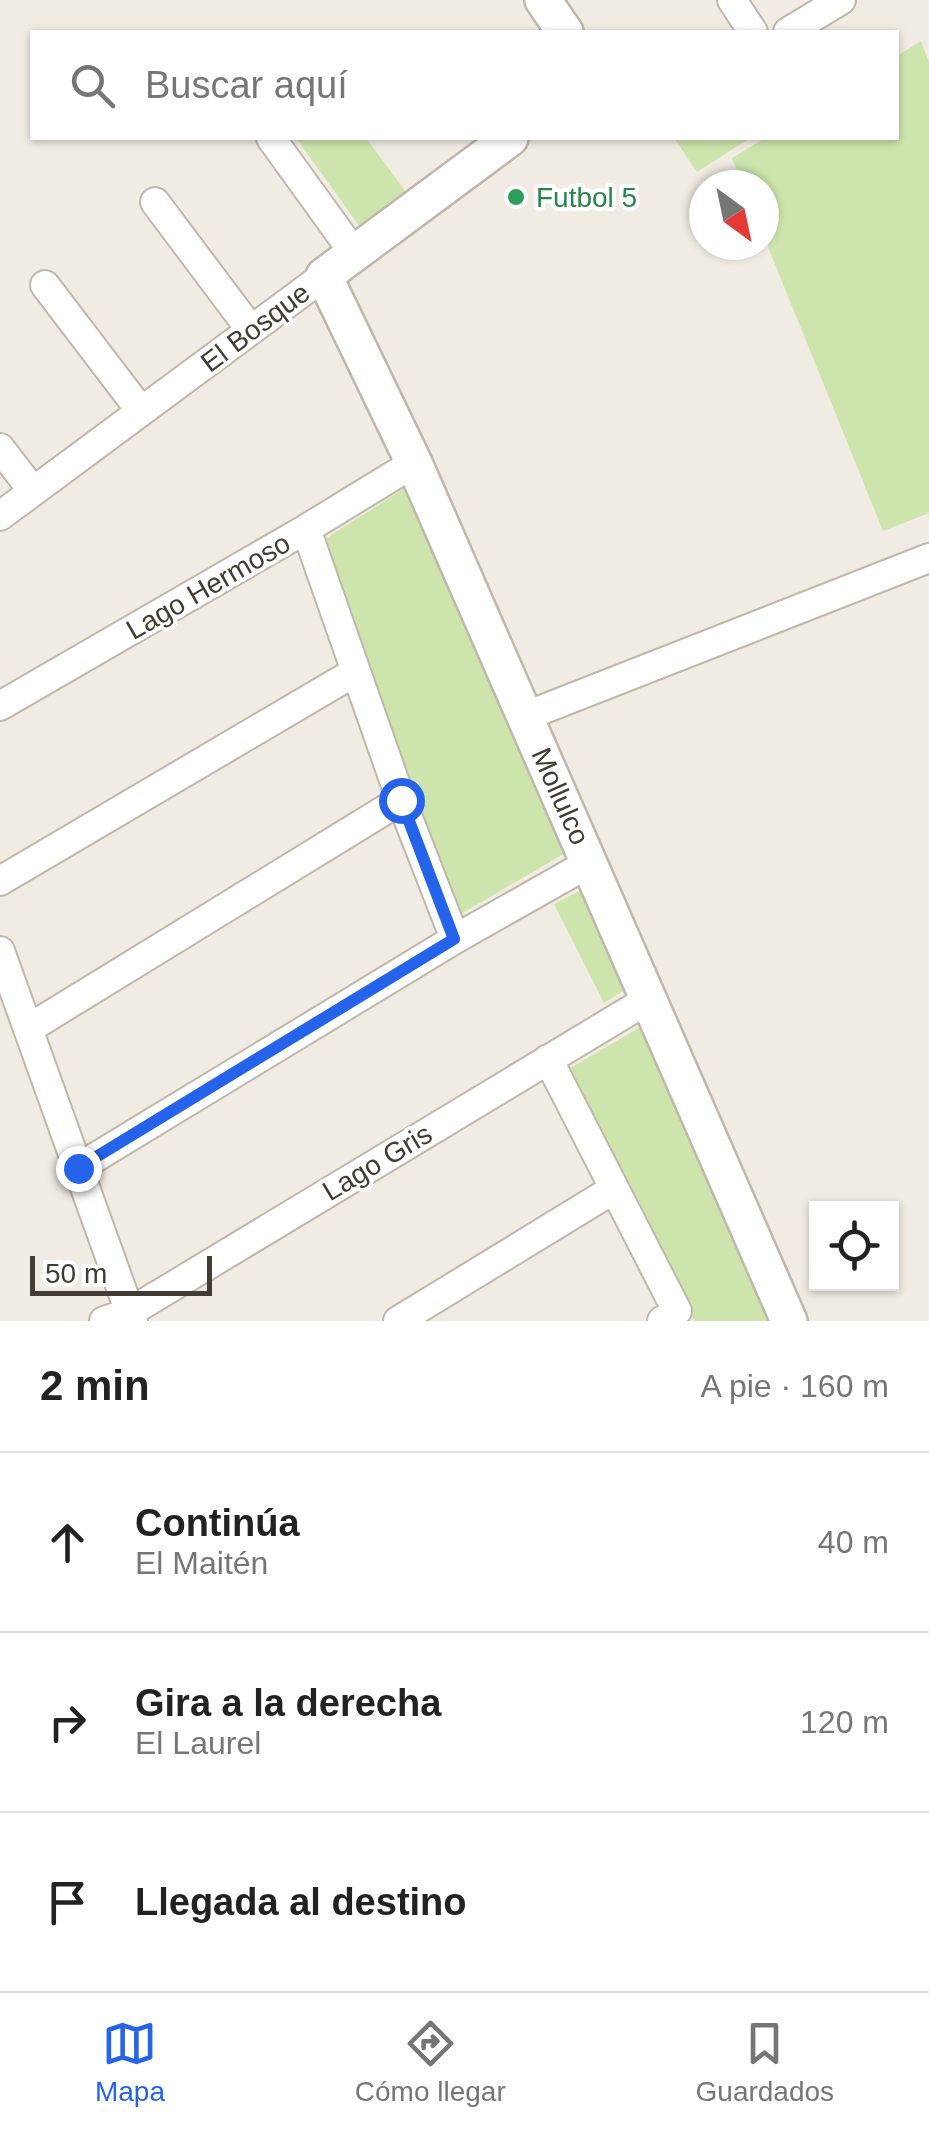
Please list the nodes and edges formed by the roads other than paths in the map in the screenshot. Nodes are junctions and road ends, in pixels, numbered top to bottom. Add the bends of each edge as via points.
1 (543, 0) edge
2 (732, 0) edge
3 (841, 0) edge
4 (564, 30) edge
5 (752, 30) edge
6 (791, 30) edge
7 (272, 140) edge
8 (507, 140) edge
9 (155, 202) dead end
10 (354, 253) junction
11 (324, 276) junction
12 (45, 284) dead end
13 (250, 330) junction
14 (141, 412) junction
15 (0, 448) edge
16 (414, 463) junction
17 (33, 491) junction
18 (0, 516) edge
19 (306, 530) junction
20 (929, 558) edge
21 (354, 672) junction
22 (0, 706) edge
23 (526, 716) junction
24 (401, 800) junction
25 (591, 862) junction
26 (0, 881) edge
27 (454, 939) junction
28 (0, 951) edge
29 (649, 999) junction
30 (28, 1029) junction
31 (548, 1058) junction
32 (78, 1168) junction
33 (614, 1188) junction
34 (669, 1316) edge
35 (122, 1318) edge
36 (398, 1321) edge
37 (790, 1321) edge

1 - 4 street
2 - 5 street
3 - 6 street
7 - 10 street
8 - 10 street, El Bosque
9 - 13 street
10 - 11 street, El Bosque
11 - 13 street, El Bosque
11 - 16 street, Mollulco
12 - 14 street
13 - 14 street, El Bosque
14 - 17 street, El Bosque
15 - 17 street
16 - 19 street, Lago Hermoso
16 - 23 street, Mollulco
17 - 18 street, El Bosque
19 - 21 street
19 - 22 street, Lago Hermoso
20 - 23 street
21 - 24 street
21 - 26 street
23 - 25 street, Mollulco
24 - 27 street
24 - 30 street
25 - 27 street
25 - 29 street, Mollulco
27 - 32 street
28 - 30 street
29 - 31 street, Lago Gris
29 - 37 street, Mollulco
30 - 32 street
31 - 33 street
31 - 35 street, Lago Gris
32 - 35 street
33 - 34 street
33 - 36 street

